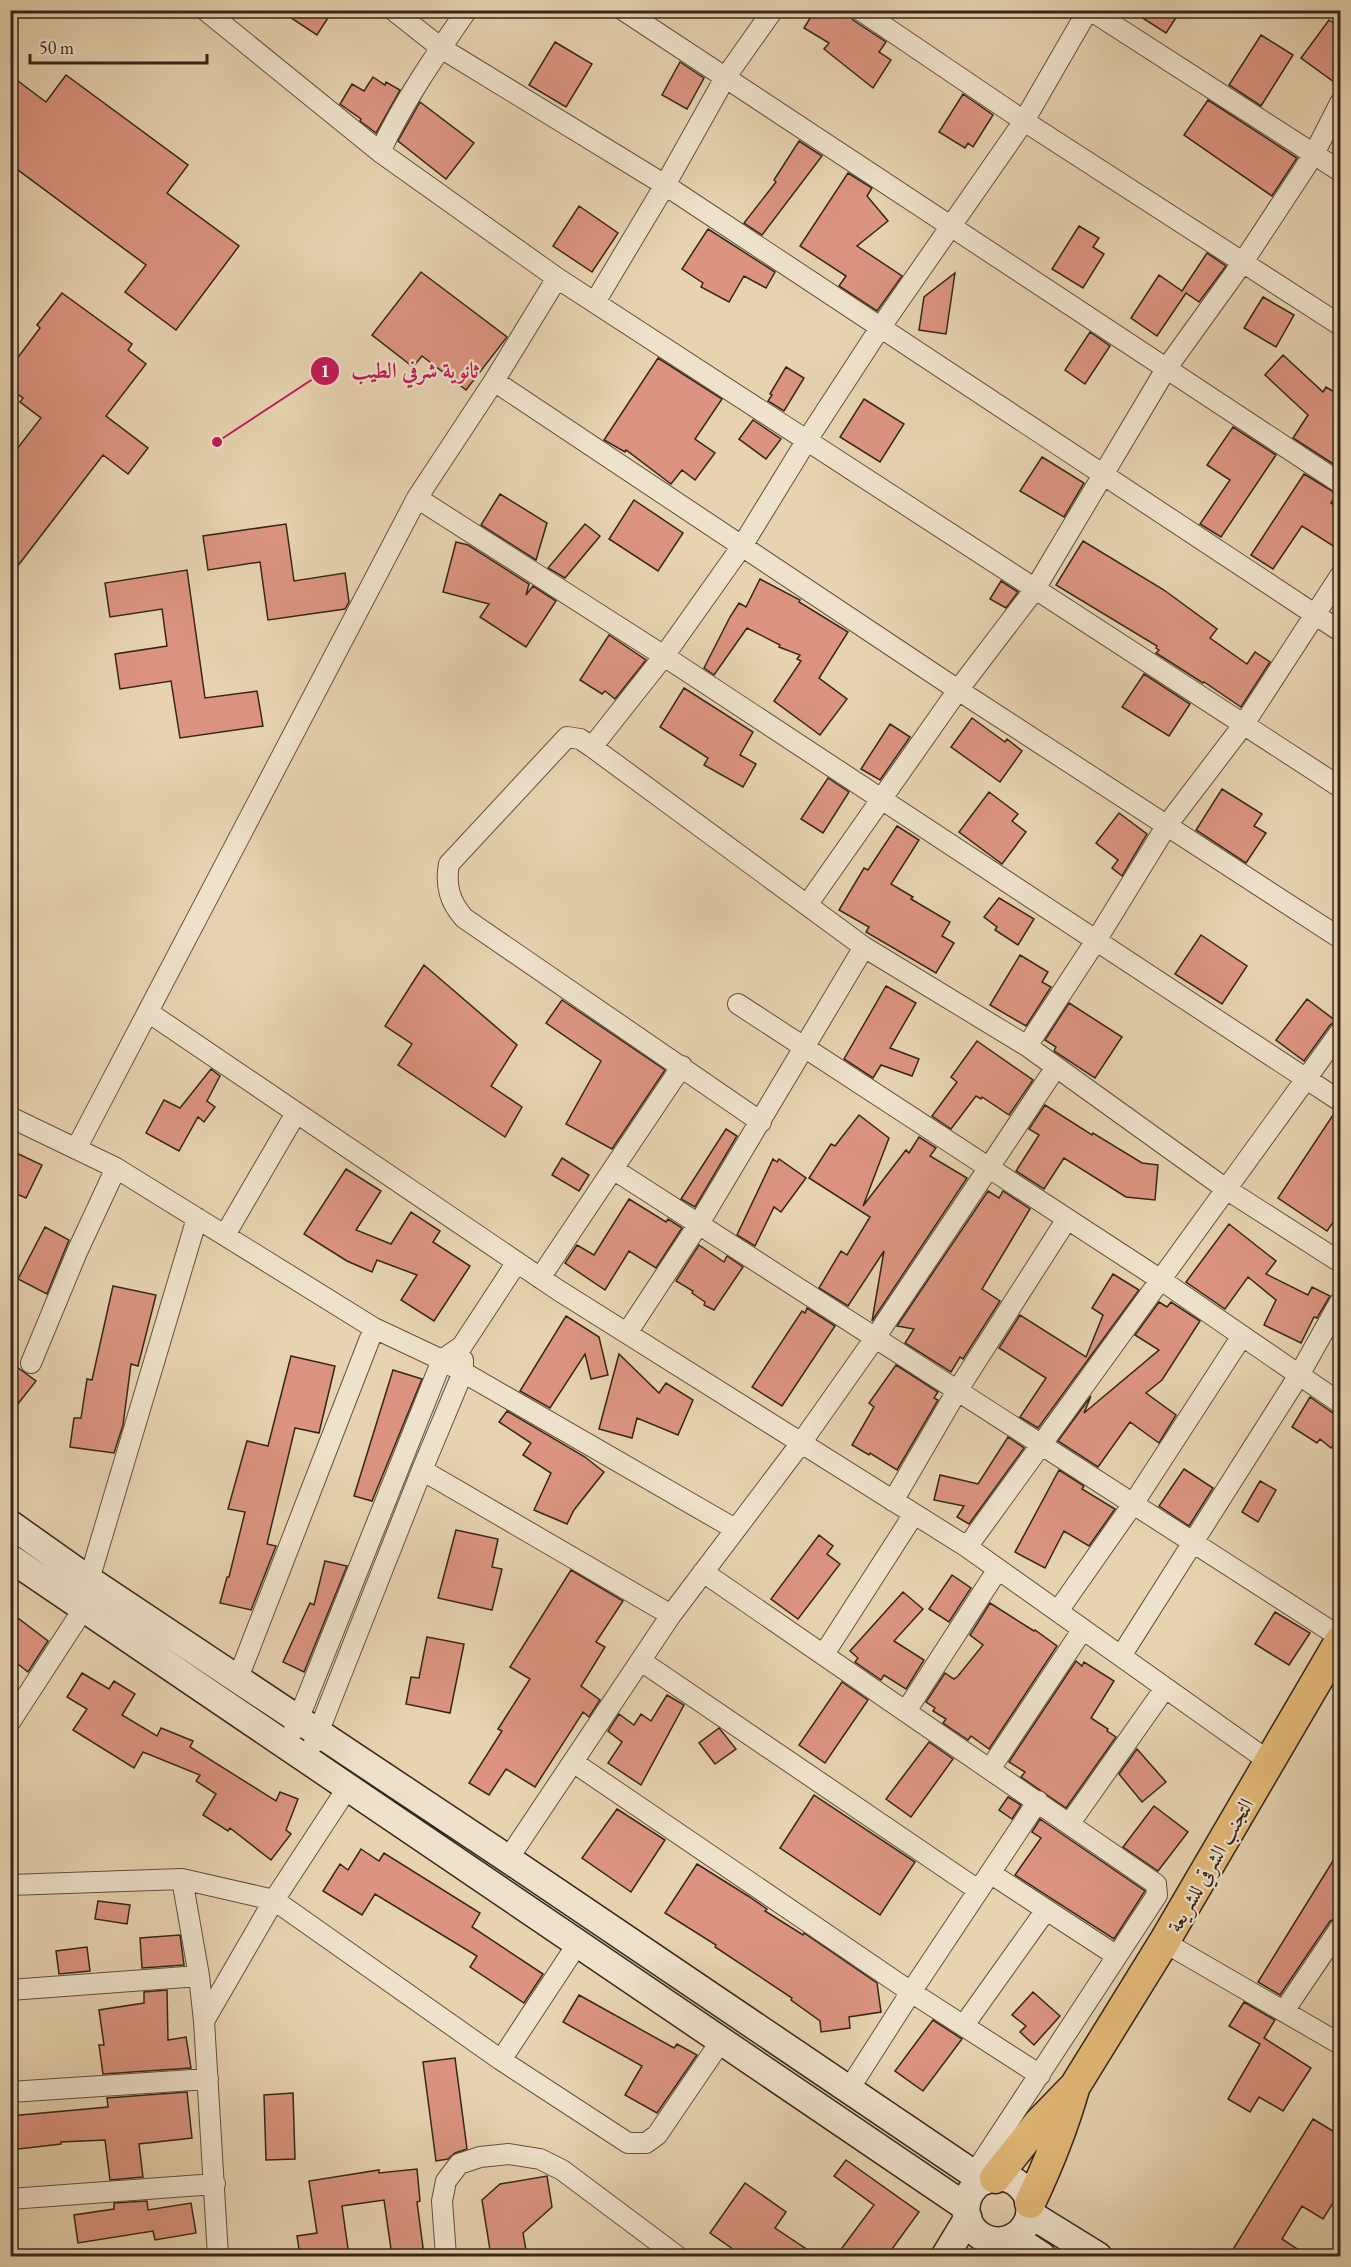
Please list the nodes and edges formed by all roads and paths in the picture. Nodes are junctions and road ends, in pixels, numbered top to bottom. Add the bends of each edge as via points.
1 (393, 10) edge
2 (467, 10) edge
3 (623, 10) edge
4 (773, 10) edge
5 (860, 10) edge
6 (1089, 10) edge
7 (214, 13) edge
8 (441, 48) junction
9 (725, 78) junction
10 (1341, 103) edge
11 (1024, 121) junction
12 (380, 152) junction
13 (1314, 154) junction
14 (1341, 171) edge
15 (665, 185) junction
16 (951, 227) junction
17 (1243, 262) junction
18 (557, 278) junction
19 (595, 302) junction
20 (1341, 325) edge
21 (880, 328) junction
22 (1166, 369) junction
23 (494, 381) junction
24 (807, 440) junction
25 (1102, 475) junction
26 (1341, 483) edge
27 (417, 498) junction
28 (742, 546) junction
29 (1341, 576) edge
30 (1035, 589) junction
31 (1316, 615) junction
32 (1341, 631) edge
33 (664, 656) junction
34 (958, 690) junction
35 (1244, 724) junction
36 (592, 747) junction
37 (1341, 787) edge
38 (880, 798) junction
39 (1167, 825) junction
40 (807, 905) junction
41 (1341, 938) edge
42 (1097, 939) junction
43 (864, 947) junction
44 (738, 1004) dead end
45 (148, 1012) junction
46 (1341, 1032) edge
47 (1027, 1046) junction
48 (804, 1047) junction
49 (682, 1066) junction
50 (1056, 1067) junction
51 (1306, 1079) junction
52 (1341, 1101) edge
53 (297, 1113) junction
54 (10, 1117) edge
55 (761, 1122) junction
56 (76, 1149) junction
57 (988, 1167) junction
58 (116, 1168) junction
59 (613, 1169) junction
60 (1226, 1189) junction
61 (197, 1218) junction
62 (1067, 1219) junction
63 (698, 1225) junction
64 (225, 1235) junction
65 (517, 1262) junction
66 (1341, 1262) edge
67 (540, 1278) junction
68 (1161, 1280) junction
69 (1341, 1302) edge
70 (374, 1328) junction
71 (627, 1333) junction
72 (1242, 1336) junction
73 (875, 1338) junction
74 (462, 1347) junction
75 (442, 1360) junction
76 (31, 1363) dead end
77 (463, 1372) junction
78 (1299, 1375) junction
79 (957, 1391) junction
80 (1341, 1403) edge
81 (801, 1443) junction
82 (1041, 1445) junction
83 (422, 1470) junction
84 (893, 1501) junction
85 (1133, 1504) junction
86 (914, 1514) junction
87 (10, 1524) edge
88 (735, 1529) junction
89 (1193, 1543) junction
90 (967, 1547) junction
91 (10, 1558) edge
92 (998, 1569) junction
93 (703, 1572) junction
94 (89, 1580) junction
95 (84, 1608) junction
96 (1058, 1611) junction
97 (671, 1615) junction
98 (1083, 1629) junction
99 (1341, 1639) edge
100 (824, 1654) junction
101 (1121, 1656) junction
102 (641, 1661) junction
103 (238, 1678) junction
104 (1165, 1688) junction
105 (906, 1711) junction
106 (10, 1722) edge
107 (309, 1726) junction
108 (297, 1752) junction
109 (573, 1762) junction
110 (1270, 1762) junction
111 (990, 1769) junction
112 (348, 1787) junction
113 (1038, 1801) junction
114 (1070, 1823) junction
115 (508, 1858) junction
116 (990, 1873) junction
117 (182, 1879) junction
118 (10, 1885) edge
119 (978, 1890) junction
120 (274, 1900) junction
121 (1046, 1910) junction
122 (1341, 1928) edge
123 (1164, 1942) junction
124 (578, 1943) junction
125 (1117, 1956) junction
126 (199, 1976) junction
127 (10, 1990) edge
128 (911, 1992) junction
129 (1284, 2011) junction
130 (204, 2021) junction
131 (964, 2025) junction
132 (721, 2041) junction
133 (1341, 2044) edge
134 (501, 2060) junction
135 (1040, 2075) junction
136 (208, 2079) junction
137 (1074, 2086) junction
138 (849, 2090) junction
139 (10, 2092) edge
140 (984, 2177) junction
141 (215, 2184) junction
142 (10, 2199) edge
143 (1030, 2208) junction
144 (967, 2213) junction
145 (999, 2246) edge
146 (218, 2256) edge
147 (446, 2256) edge
148 (677, 2256) edge
149 (945, 2256) edge
150 (1042, 2256) edge
151 (1098, 2256) edge

1 - 8 street
2 - 8 street
3 - 9 street
4 - 9 street
5 - 11 street
6 - 11 street
6 - 13 street
7 - 12 street
8 - 12 street
8 - 15 street
9 - 15 street
9 - 16 street
10 - 13 street
11 - 16 street
11 - 17 street
12 - 18 street
13 - 14 street
13 - 17 street
15 - 19 street
15 - 21 street
16 - 21 street
16 - 22 street
17 - 20 street
17 - 22 street
18 - 19 street
18 - 23 street
19 - 24 street
21 - 24 street
21 - 25 street
22 - 25 street
22 - 26 street
23 - 27 street
23 - 28 street
24 - 28 street
24 - 30 street
25 - 30 street
25 - 31 street
27 - 33 street
27 - 45 street
28 - 33 street
28 - 34 street
29 - 31 street
30 - 34 street
30 - 35 street
31 - 32 street
31 - 35 street
33 - 36 street
33 - 38 street
34 - 38 street
34 - 39 street
35 - 37 street
35 - 39 street
36 - 40 street
36 - 49 street via 573,737 564,738 449,864 448,891 464,918
38 - 40 street
38 - 42 street
39 - 41 street
39 - 42 street
40 - 43 street
42 - 47 street
42 - 51 street
43 - 47 street
43 - 48 street
44 - 48 street
45 - 53 street
45 - 56 street
46 - 51 street
47 - 50 street
48 - 55 street
48 - 57 street
49 - 55 street
49 - 59 street
50 - 57 street
50 - 60 street
51 - 52 street
51 - 60 street
53 - 64 street
53 - 65 street
54 - 56 street
55 - 63 street
56 - 58 street
57 - 62 street
57 - 73 street
58 - 61 street
58 - 76 street
59 - 63 street
59 - 67 street
60 - 66 street
60 - 68 street
61 - 64 street
61 - 94 street
62 - 68 street
62 - 79 street
63 - 71 street
63 - 73 street
64 - 70 street
65 - 67 street
65 - 74 street
67 - 71 street
68 - 72 street
68 - 82 street
69 - 78 street
70 - 75 street
70 - 103 street
71 - 81 street
72 - 78 street
72 - 85 street
73 - 79 street
73 - 81 street
74 - 75 street
74 - 77 street
75 - 77 street
75 - 107 street
77 - 83 street
77 - 88 street
78 - 80 street
78 - 89 street
79 - 82 street
79 - 84 street
81 - 84 street
81 - 88 street
82 - 85 street
82 - 90 street
83 - 97 street
83 - 107 street
84 - 86 street
85 - 89 street
85 - 96 street
86 - 90 street
86 - 100 street
87 - 94 main road
88 - 93 street
89 - 99 street
89 - 101 street
90 - 92 street
91 - 95 main road
92 - 96 street
92 - 105 street
93 - 97 street
93 - 100 street
94 - 103 main road
95 - 106 street
95 - 108 main road
96 - 98 street
97 - 102 street
98 - 101 street
98 - 111 street
99 - 110 main road, التجنب الشرقي للشريعة
100 - 105 street
101 - 104 street
102 - 109 street
102 - 119 street
103 - 107 main road
104 - 110 street
104 - 114 street
105 - 111 street
107 - 108 street
107 - 115 main road
108 - 112 main road
109 - 115 street
109 - 128 street
110 - 123 main road, التجنب الشرقي للشريعة
111 - 113 street
112 - 120 street
112 - 124 main road
113 - 114 street
113 - 116 street
114 - 125 street via 1156,1884 1157,1895
115 - 138 main road
116 - 119 street
116 - 121 street
117 - 118 street
117 - 120 street
117 - 126 street
119 - 128 street
120 - 130 street
120 - 134 street
121 - 125 street
121 - 131 street
122 - 129 street
123 - 129 street
123 - 137 main road, التجنب الشرقي للشريعة
124 - 132 main road
124 - 134 street
125 - 135 street
126 - 127 street
126 - 130 street
128 - 131 street
128 - 138 street
129 - 133 street
130 - 136 street
131 - 135 street
132 - 134 street via 657,2135 646,2143 628,2143
132 - 144 main road
135 - 140 street
136 - 139 street
136 - 141 street
137 - 140 main road, التجنب الشرقي للشريعة
137 - 143 main road, التجنب الشرقي للشريعة via 1061,2134
138 - 140 main road
140 - 143 main road via 1006,2178 1016,2183 1026,2193
140 - 144 main road via 969,2197
141 - 142 street
141 - 146 street
143 - 145 main road via 1027,2224
143 - 151 main road
144 - 145 main road via 972,2228
144 - 149 main road
145 - 150 main road
147 - 148 street via 442,2201 447,2181 459,2164 509,2154 540,2159 562,2170

